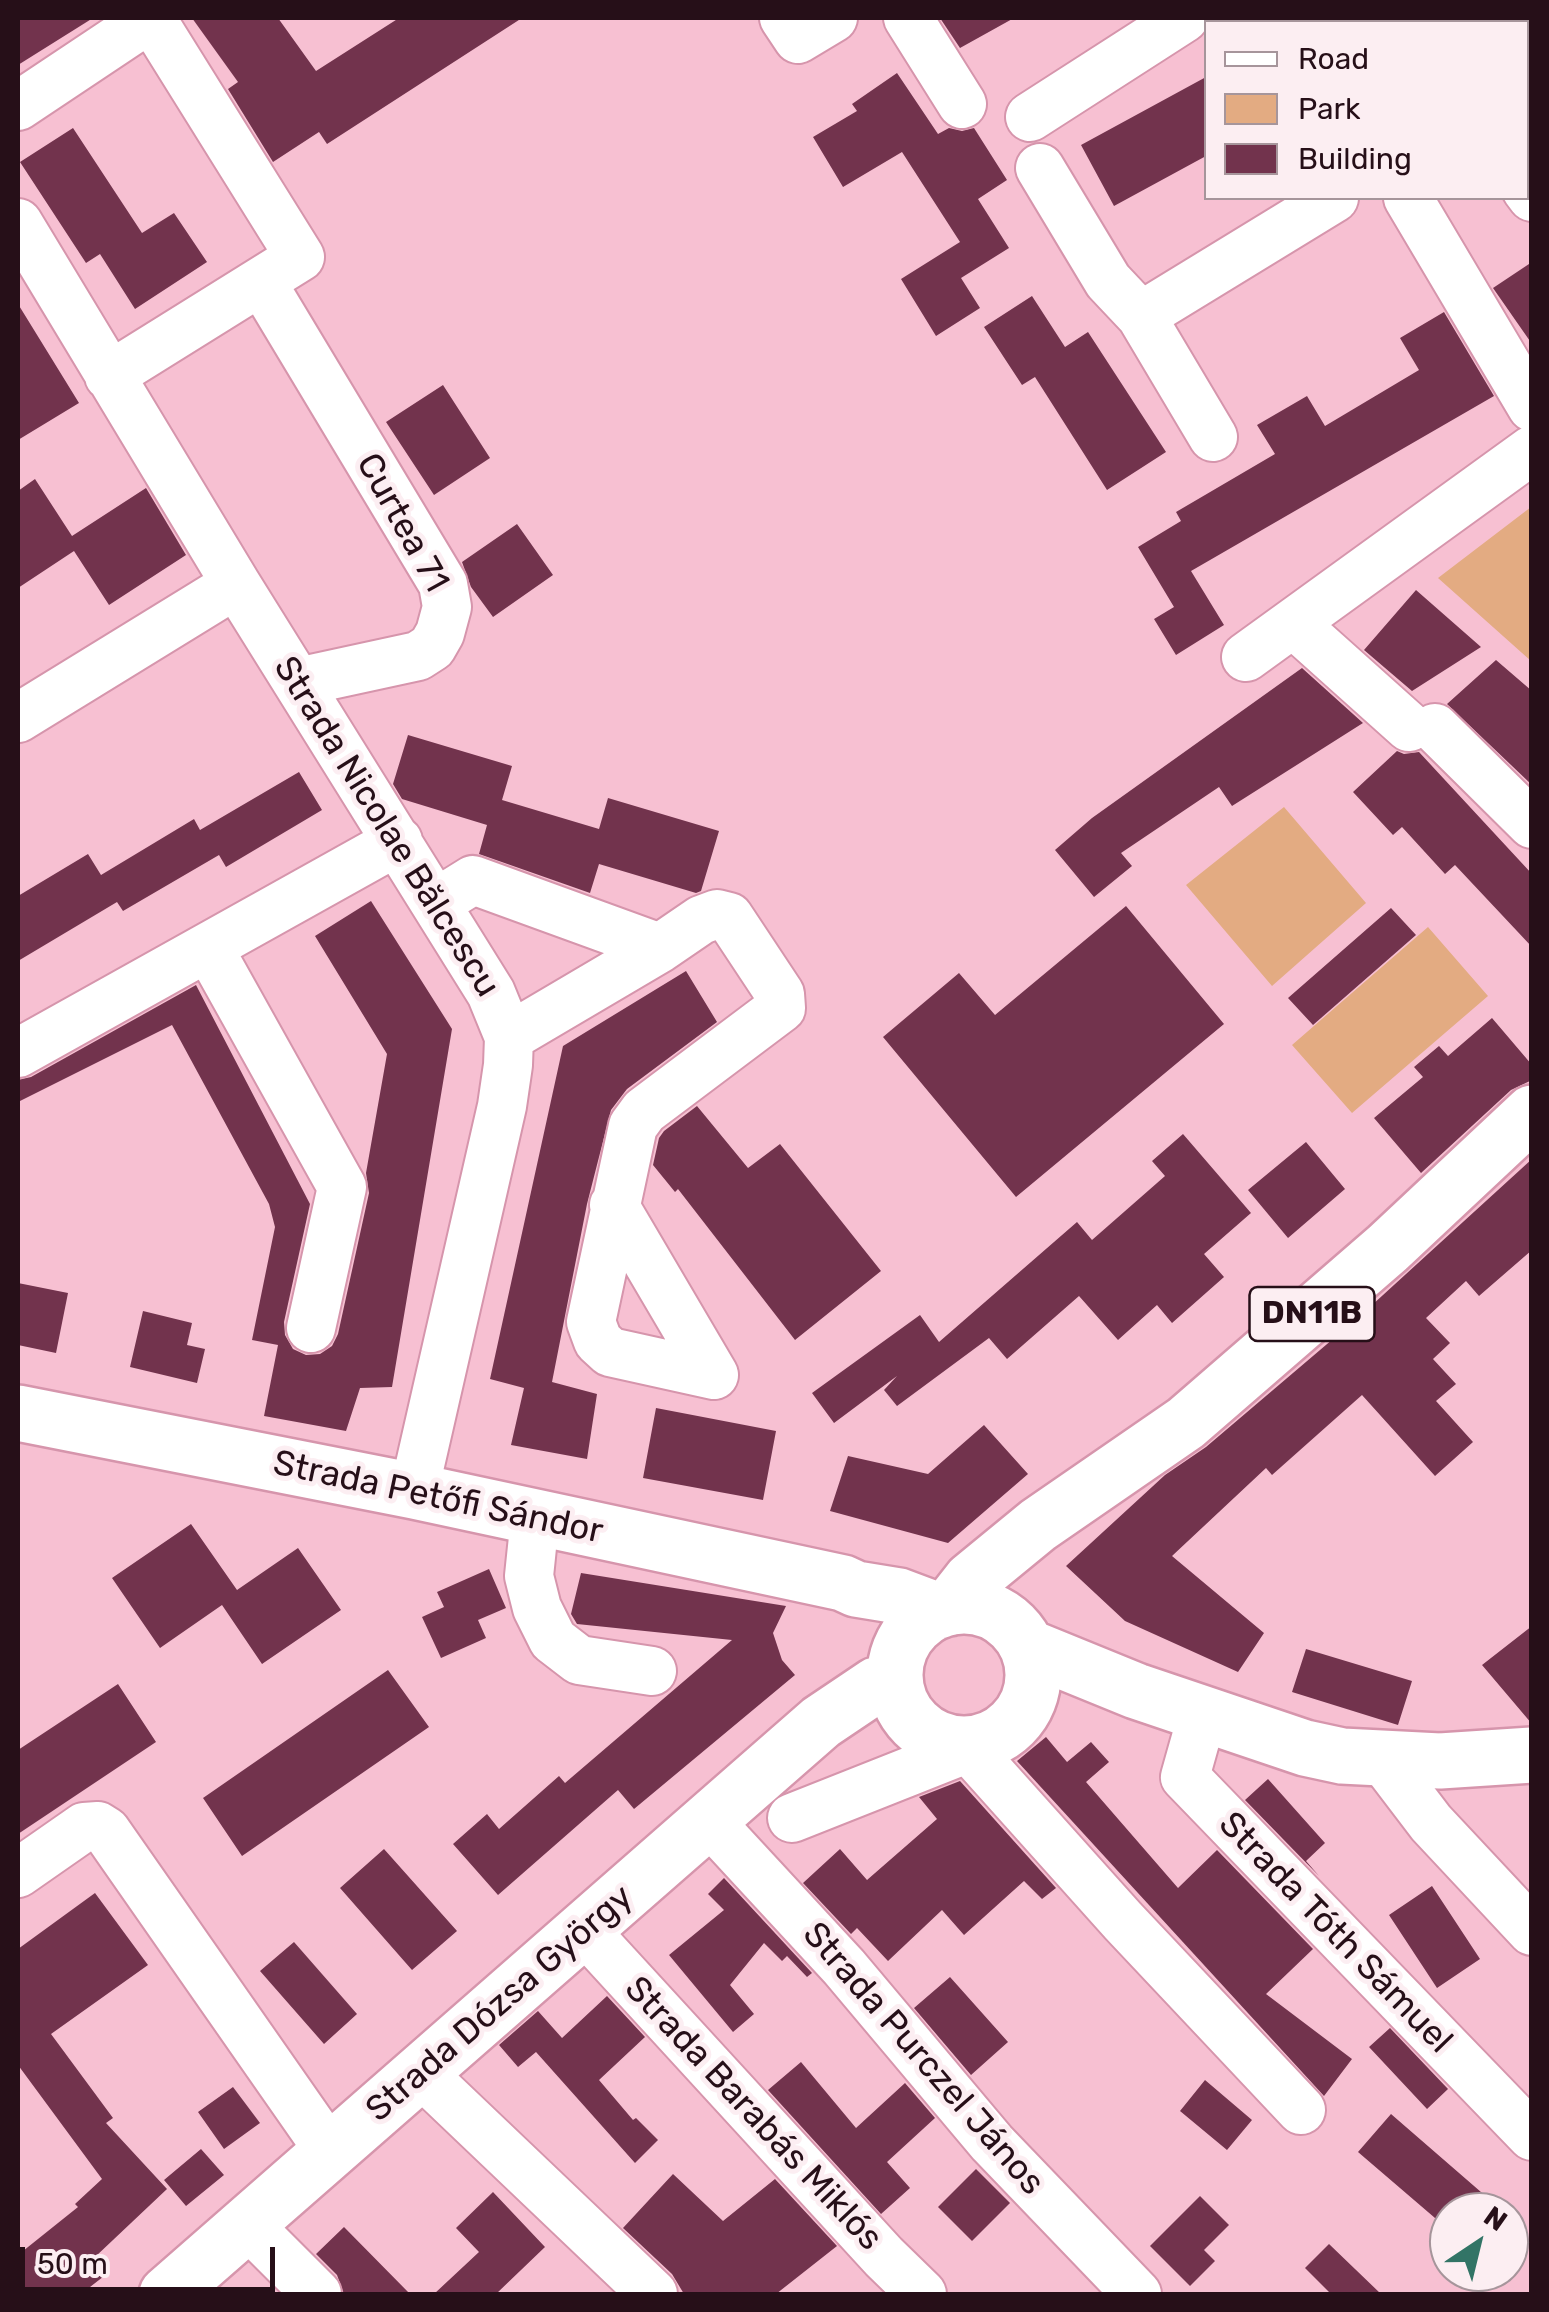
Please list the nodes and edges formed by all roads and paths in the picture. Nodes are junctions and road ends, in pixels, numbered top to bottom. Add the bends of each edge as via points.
1 (150, 18) edge
2 (784, 18) edge
3 (832, 18) edge
4 (908, 18) edge
5 (1157, 25) edge
6 (962, 104) dead end
7 (18, 106) edge
8 (1030, 117) dead end
9 (1040, 168) dead end
10 (1331, 200) edge
11 (1409, 200) edge
12 (18, 223) edge
13 (262, 282) junction
14 (1141, 316) junction
15 (109, 376) junction
16 (1532, 408) edge
17 (1213, 437) dead end
18 (1532, 450) edge
19 (236, 584) junction
20 (1294, 624) junction
21 (1246, 658) dead end
22 (298, 682) junction
23 (18, 718) edge
24 (1532, 824) edge
25 (398, 841) junction
26 (436, 903) junction
27 (208, 947) junction
28 (660, 948) junction
29 (509, 1037) junction
30 (21, 1044) edge
31 (1532, 1113) edge
32 (614, 1205) dead end
33 (311, 1328) dead end
34 (18, 1414) edge
35 (414, 1491) junction
36 (1078, 1499) junction
37 (535, 1518) junction
38 (856, 1589) junction
39 (944, 1609) junction
40 (1024, 1642) junction
41 (652, 1671) dead end
42 (1114, 1682) junction
43 (902, 1687) junction
44 (1202, 1713) junction
45 (995, 1732) junction
46 (1532, 1755) edge
47 (1383, 1760) junction
48 (792, 1818) dead end
49 (710, 1822) junction
50 (18, 1873) edge
51 (585, 1931) junction
52 (1532, 1931) edge
53 (421, 2073) junction
54 (1300, 2110) dead end
55 (1532, 2136) edge
56 (330, 2152) junction
57 (248, 2226) junction
58 (167, 2294) edge
59 (317, 2294) edge
60 (653, 2294) edge
61 (922, 2294) edge
62 (1136, 2294) edge

1 - 7 street
1 - 13 street via 300,257
2 - 3 street via 798,38
4 - 6 street
5 - 8 street
9 - 14 street via 1108,280
10 - 14 street
11 - 16 street
12 - 15 street, Strada Nicolae Bălcescu
13 - 15 street
13 - 22 street, Curtea 71 via 443,584 447,607 432,647 418,656
14 - 17 street
15 - 19 street, Strada Nicolae Bălcescu
18 - 20 street
19 - 22 street, Strada Nicolae Bălcescu
19 - 23 street
20 - 21 street
20 - 24 street
22 - 25 street, Strada Nicolae Bălcescu
25 - 26 street, Strada Nicolae Bălcescu
25 - 27 street
26 - 28 street via 473,880
26 - 29 street, Strada Nicolae Bălcescu
27 - 30 street
27 - 33 street via 342,1186
28 - 29 street
28 - 32 street via 701,920 729,917 780,994 780,1008 644,1111
29 - 35 street, Strada Nicolae Bălcescu via 502,1106
31 - 36 main road, DN11B via 1186,1423
34 - 35 main road, Strada Petőfi Sándor
35 - 37 main road, Strada Petőfi Sándor
36 - 39 main road, DN11B via 982,1570
36 - 40 main road, DN11B via 1031,1572
37 - 38 main road, Strada Petőfi Sándor
37 - 41 street via 529,1576 553,1640 579,1660
38 - 39 main road, Strada Petőfi Sándor
38 - 43 main road
39 - 40 main road via 982,1608
39 - 43 main road via 912,1630
40 - 42 main road
40 - 45 main road via 1033,1677
42 - 44 main road
42 - 45 main road
43 - 45 main road via 930,1735 972,1744
43 - 49 main road, Strada Dózsa György via 876,1685 834,1714
44 - 47 main road via 1304,1748
44 - 55 street, Strada Tóth Sámuel via 1184,1778
45 - 48 street
45 - 54 street via 1122,1921
46 - 47 main road
47 - 52 street via 1431,1823
49 - 51 main road, Strada Dózsa György
49 - 62 street, Strada Purczel János via 992,2142
50 - 56 street via 84,1827 106,1831
51 - 53 main road, Strada Dózsa György
51 - 61 street, Strada Barabás Miklós
53 - 56 main road, Strada Dózsa György
53 - 60 street
56 - 57 main road, Strada Dózsa György
57 - 58 main road, Strada Dózsa György
57 - 59 street

